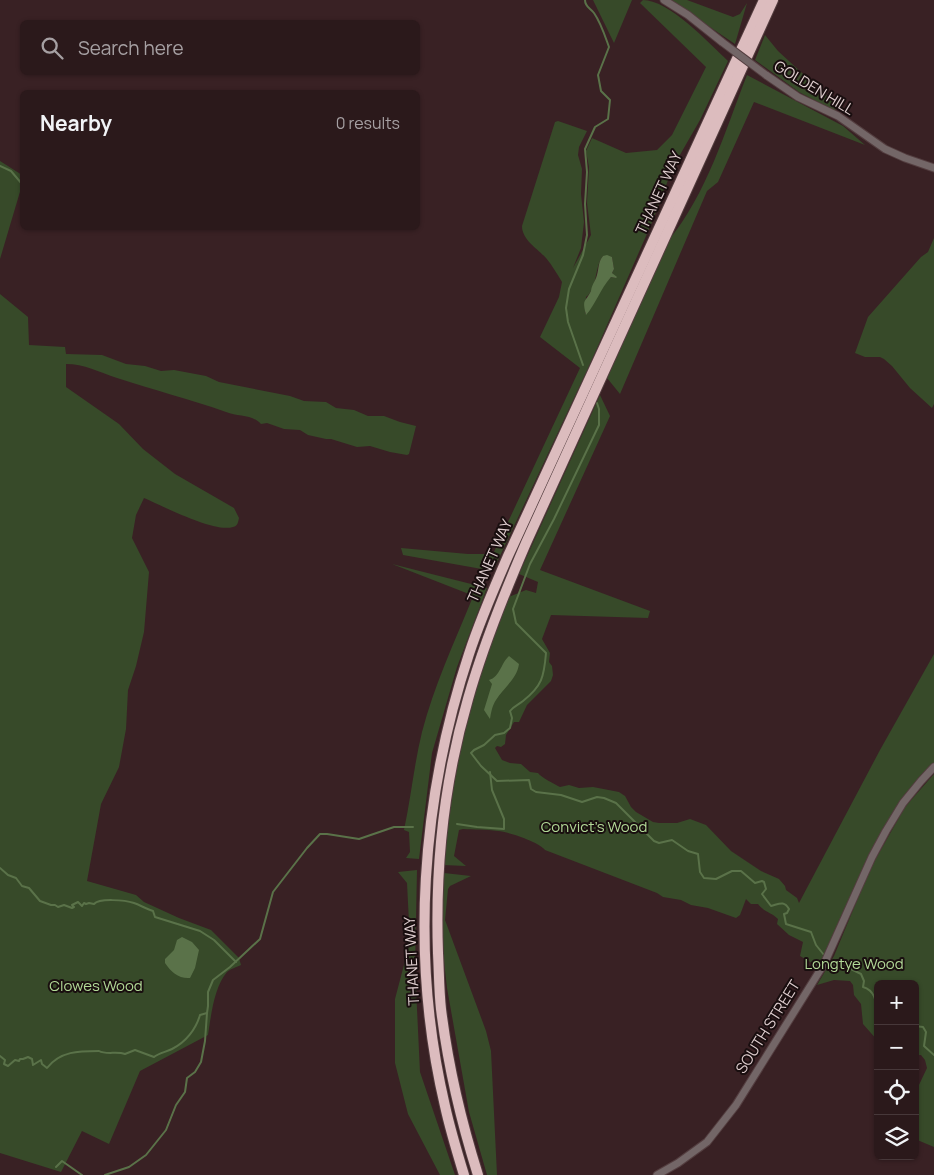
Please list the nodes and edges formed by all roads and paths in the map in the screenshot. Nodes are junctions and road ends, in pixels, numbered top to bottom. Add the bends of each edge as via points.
1 (664, 0) edge
2 (764, 0) edge
3 (773, 0) edge
4 (934, 168) edge
5 (934, 767) edge
6 (464, 1175) edge
7 (478, 1175) edge
8 (657, 1175) edge

1 - 4 street, GOLDEN HILL, bridge via 798,97 838,116 885,149
2 - 6 highway, THANET WAY via 508,556 483,613 456,695 430,823 424,906 432,1030 444,1104
3 - 7 highway, THANET WAY via 526,543 500,604 467,700 454,754 442,833 437,933 441,1008 448,1057 455,1095
5 - 8 street, SOUTH STREET via 903,803 886,831 824,964 736,1105 707,1142

